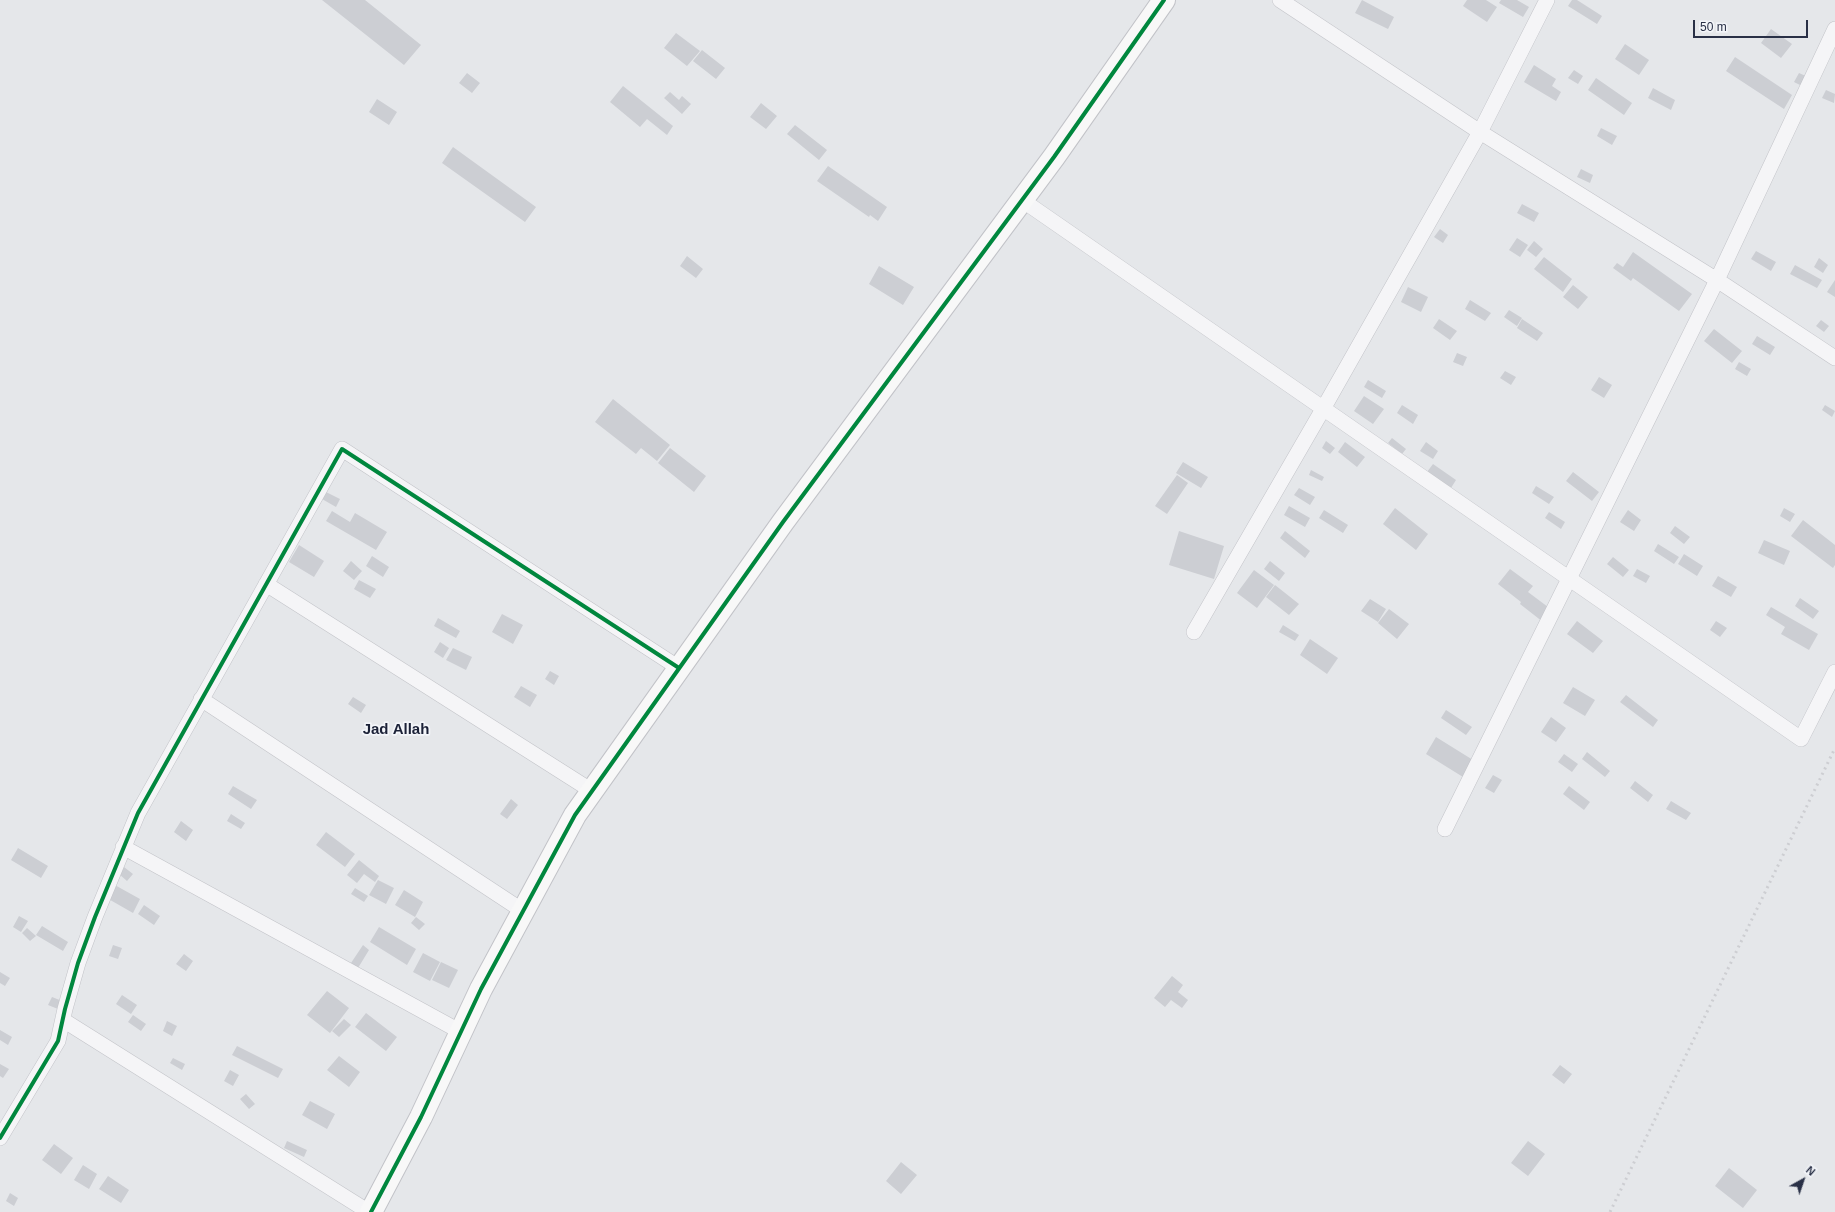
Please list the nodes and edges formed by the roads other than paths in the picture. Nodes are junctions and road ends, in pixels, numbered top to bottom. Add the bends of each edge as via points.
1 (1164, 0) edge
2 (1280, 0) edge
3 (1547, 0) edge
4 (1835, 30) edge
5 (1480, 132) junction
6 (1022, 200) junction
7 (1717, 280) junction
8 (1835, 358) edge
9 (1323, 409) junction
10 (1569, 578) junction
11 (266, 584) junction
12 (1194, 632) dead end
13 (680, 668) junction
14 (1835, 672) edge
15 (201, 699) junction
16 (592, 791) junction
17 (1445, 829) dead end
18 (123, 847) junction
19 (523, 911) junction
20 (63, 1020) junction
21 (461, 1032) junction
22 (0, 1138) edge
23 (370, 1212) edge

1 - 6 street
2 - 5 street
3 - 5 street
4 - 7 street
5 - 7 street
5 - 9 street
6 - 9 street
6 - 13 street via 788,516
7 - 8 street
7 - 10 street
9 - 10 street
9 - 12 street
10 - 14 street via 1801,739
10 - 17 street
11 - 13 street via 342,449
11 - 15 street
11 - 16 street
13 - 16 street
15 - 18 street via 138,813
15 - 19 street
16 - 19 street via 575,815
18 - 20 street via 78,963
18 - 21 street
19 - 21 street
20 - 22 street via 58,1042
20 - 23 street
21 - 23 street via 421,1117

